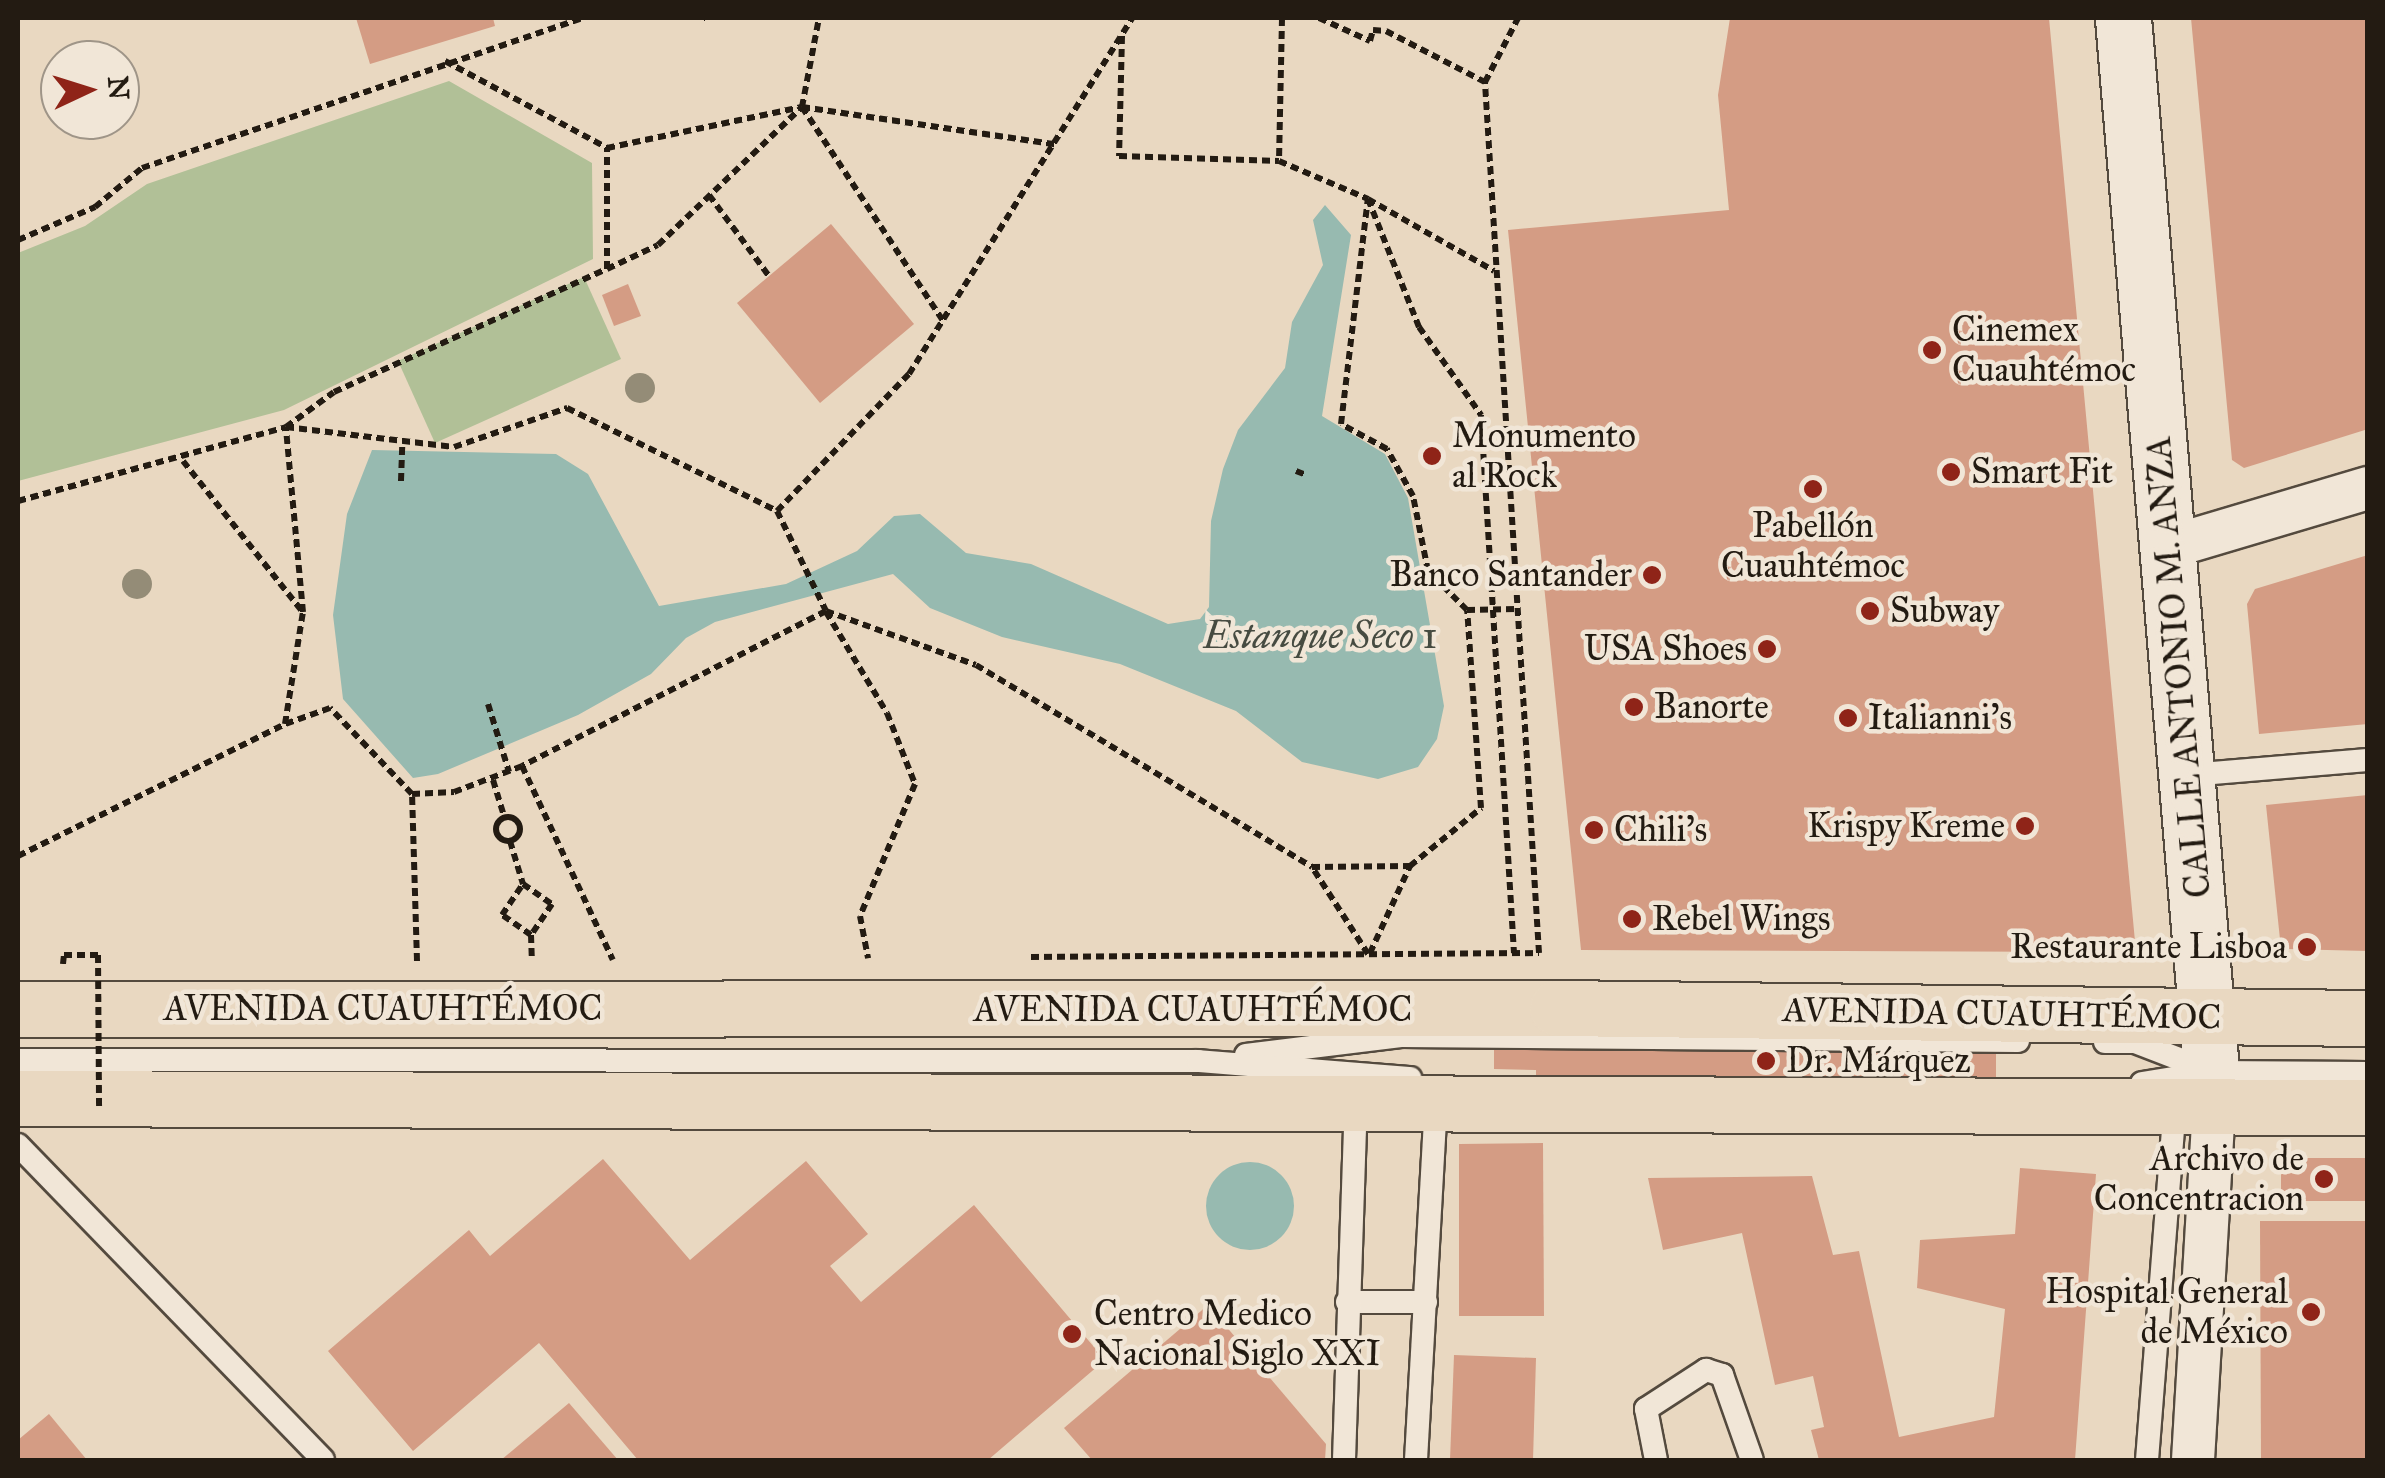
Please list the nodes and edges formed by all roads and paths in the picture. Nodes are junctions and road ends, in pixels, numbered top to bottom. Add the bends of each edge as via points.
1 (582, 18) edge
2 (819, 18) edge
3 (1132, 18) edge
4 (1282, 18) edge
5 (1319, 18) edge
6 (1518, 18) edge
7 (2123, 18) edge
8 (1122, 34) junction
9 (445, 61) junction
10 (1485, 82) junction
11 (802, 106) junction
12 (1058, 145) junction
13 (606, 148) junction
14 (1280, 161) junction
15 (709, 195) junction
16 (1368, 199) junction
17 (18, 240) edge
18 (607, 269) junction
19 (1494, 272) junction
20 (769, 276) dead end
21 (944, 321) junction
22 (286, 427) junction
23 (402, 446) junction
24 (183, 461) junction
25 (401, 481) dead end
26 (2368, 488) edge
27 (18, 500) edge
28 (776, 511) junction
29 (2170, 547) junction
30 (1428, 571) junction
31 (1410, 574) dead end
32 (1516, 609) junction
33 (1467, 610) junction
34 (1493, 610) junction
35 (826, 611) junction
36 (303, 612) junction
37 (488, 704) dead end
38 (284, 724) junction
39 (2368, 760) edge
40 (522, 766) junction
41 (510, 772) junction
42 (2188, 775) junction
43 (493, 780) junction
44 (412, 794) junction
45 (504, 817) junction
46 (510, 841) junction
47 (18, 856) edge
48 (1410, 866) junction
49 (1312, 867) junction
50 (523, 884) junction
51 (532, 934) junction
52 (1514, 953) dead end
53 (1539, 953) dead end
54 (868, 958) dead end
55 (532, 959) dead end
56 (613, 960) dead end
57 (417, 961) dead end
58 (63, 964) dead end
59 (18, 1009) edge
60 (2208, 1018) junction
61 (2368, 1018) edge
62 (2036, 1041) dead end
63 (2075, 1042) dead end
64 (18, 1060) edge
65 (1198, 1061) junction
66 (2368, 1074) edge
67 (2200, 1094) junction
68 (18, 1098) edge
69 (1356, 1102) junction
70 (1436, 1103) junction
71 (2368, 1107) edge
72 (99, 1108) dead end
73 (18, 1145) edge
74 (1347, 1302) junction
75 (1426, 1302) junction
76 (323, 1460) edge
77 (1344, 1460) edge
78 (1416, 1460) edge
79 (1656, 1460) edge
80 (1752, 1460) edge
81 (2147, 1460) edge
82 (2194, 1460) edge

1 - 9 path
2 - 11 path
3 - 8 path
4 - 14 path
5 - 10 path via 1370,41 1373,30 1386,31
6 - 10 path
7 - 29 street, CALLE ANTONIO M. ANZA
8 - 12 path
8 - 14 path via 1119,156
9 - 13 path
9 - 17 path via 142,168 94,207
10 - 19 path
11 - 12 path
11 - 13 path
11 - 15 path
11 - 21 path
12 - 21 path
13 - 18 path
14 - 16 path
15 - 18 path via 658,245
15 - 20 path
16 - 19 path
16 - 30 path via 1340,424 1387,449 1412,496
16 - 34 path via 1418,327 1480,415
18 - 22 path via 350,384
19 - 32 path
21 - 28 path via 909,374
22 - 23 path
22 - 24 path
22 - 36 path
23 - 25 path
23 - 28 path via 454,447 567,408
24 - 27 path
24 - 36 path
26 - 29 street
28 - 35 path
29 - 42 street, CALLE ANTONIO M. ANZA
30 - 31 path
30 - 33 path
32 - 34 path
32 - 53 path
33 - 34 path
33 - 48 path via 1481,808
34 - 52 path
35 - 40 path
35 - 49 path via 976,664
35 - 54 path via 887,713 915,784 860,916
36 - 38 path
37 - 41 path
38 - 44 path via 330,708
38 - 47 path
39 - 42 lane
40 - 41 path
40 - 56 path
41 - 43 path
42 - 60 street, CALLE ANTONIO M. ANZA
43 - 44 path
43 - 45 path
44 - 57 path
45 - 46 path via 496,832
45 - 46 path via 520,826
46 - 50 path
48 - 49 path
48 - 49 path via 1369,954
50 - 51 path via 552,904
50 - 51 path via 502,915
51 - 55 path
58 - 72 path, bridge via 64,955 98,955
59 - 60 main road, AVENIDA CUAUHTÉMOC via 1557,1008
60 - 61 main road, AVENIDA CUAUHTÉMOC
60 - 67 street, CALLE ANTONIO M. ANZA
62 - 65 lane via 1401,1036
63 - 67 lane via 2134,1042
64 - 65 lane
65 - 67 lane via 1403,1078 2136,1084
66 - 67 lane
67 - 70 main road
67 - 71 main road
67 - 81 lane
67 - 82 street
68 - 69 main road
69 - 70 main road
69 - 74 lane
70 - 75 lane
73 - 76 lane
74 - 75 lane
74 - 77 lane
75 - 78 lane
79 - 80 lane via 1646,1409 1706,1370 1722,1375

